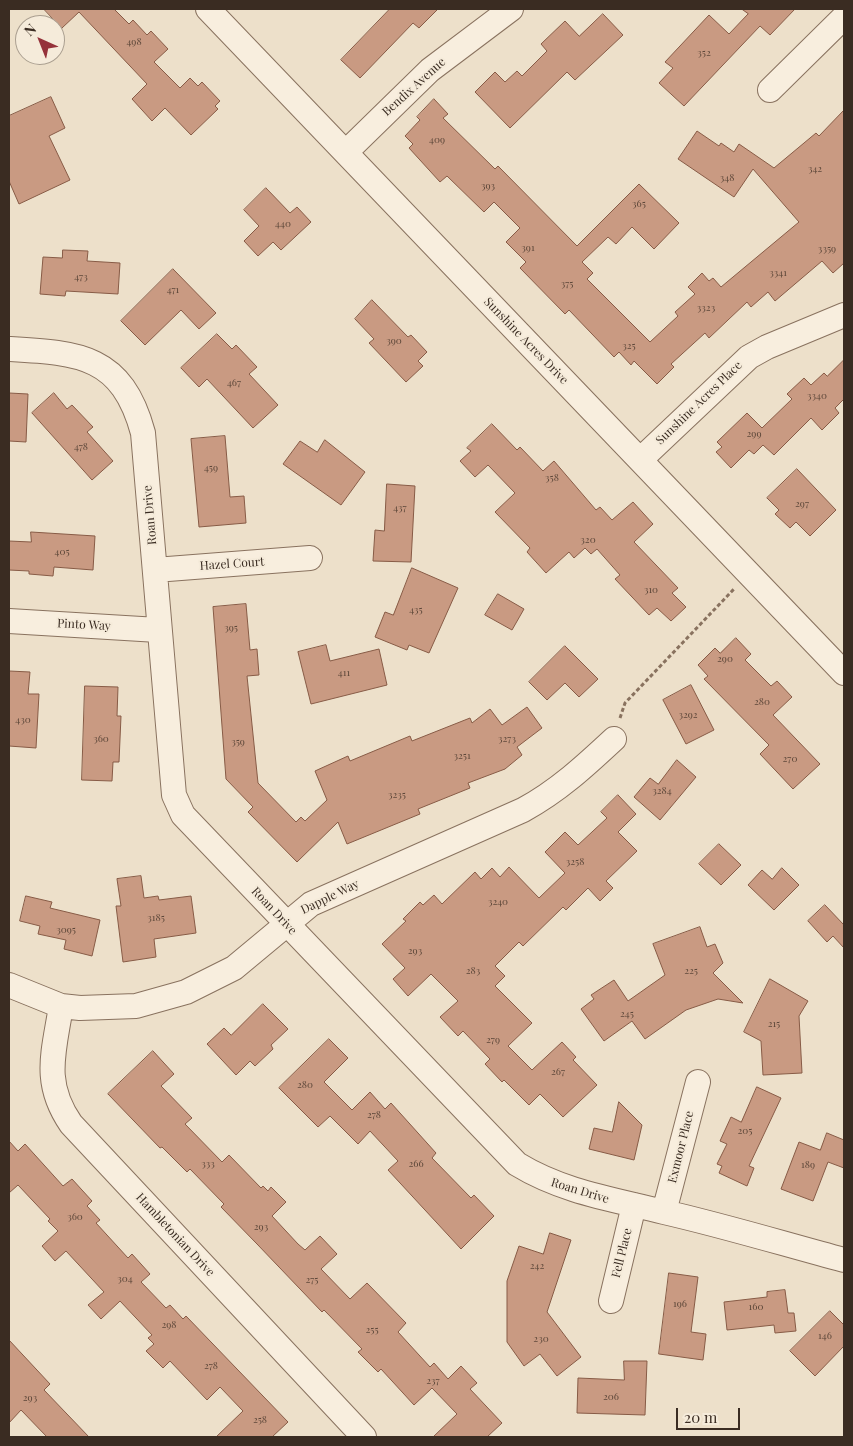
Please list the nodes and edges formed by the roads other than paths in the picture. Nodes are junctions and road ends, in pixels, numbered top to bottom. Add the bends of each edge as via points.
1 (208, 9) edge
2 (511, 9) edge
3 (844, 17) edge
4 (770, 90) dead end
5 (346, 152) junction
6 (844, 315) edge
7 (9, 349) edge
8 (640, 460) junction
9 (310, 558) dead end
10 (155, 570) junction
11 (9, 621) edge
12 (158, 630) junction
13 (844, 672) edge
14 (614, 739) road end
15 (286, 924) junction
16 (9, 985) edge
17 (61, 1006) junction
18 (698, 1082) dead end
19 (634, 1206) junction
20 (664, 1212) junction
21 (844, 1260) edge
22 (611, 1301) dead end
23 (364, 1437) edge

1 - 5 street, Sunshine Acres Drive
2 - 5 street, Bendix Avenue via 430,70
3 - 4 street
5 - 8 street, Sunshine Acres Drive
6 - 8 street, Sunshine Acres Place via 749,357
7 - 10 street, Roan Drive via 82,357 105,369 123,388 143,433
8 - 13 street, Sunshine Acres Drive
9 - 10 street, Hazel Court
10 - 12 street, Roan Drive
11 - 12 street, Pinto Way
12 - 15 street, Roan Drive via 174,795 178,806
14 - 15 street, Dapple Way via 572,778 536,803 311,904
15 - 17 street, Dapple Way via 234,968 186,992 126,1007
15 - 19 street, Roan Drive via 517,1164 554,1184 588,1196
16 - 17 street, Dapple Way
17 - 23 street, Hambletonian Drive via 52,1076 54,1092 71,1124
18 - 20 street, Exmoor Place
19 - 20 street, Roan Drive
19 - 22 street, Fell Place
20 - 21 street, Roan Drive

